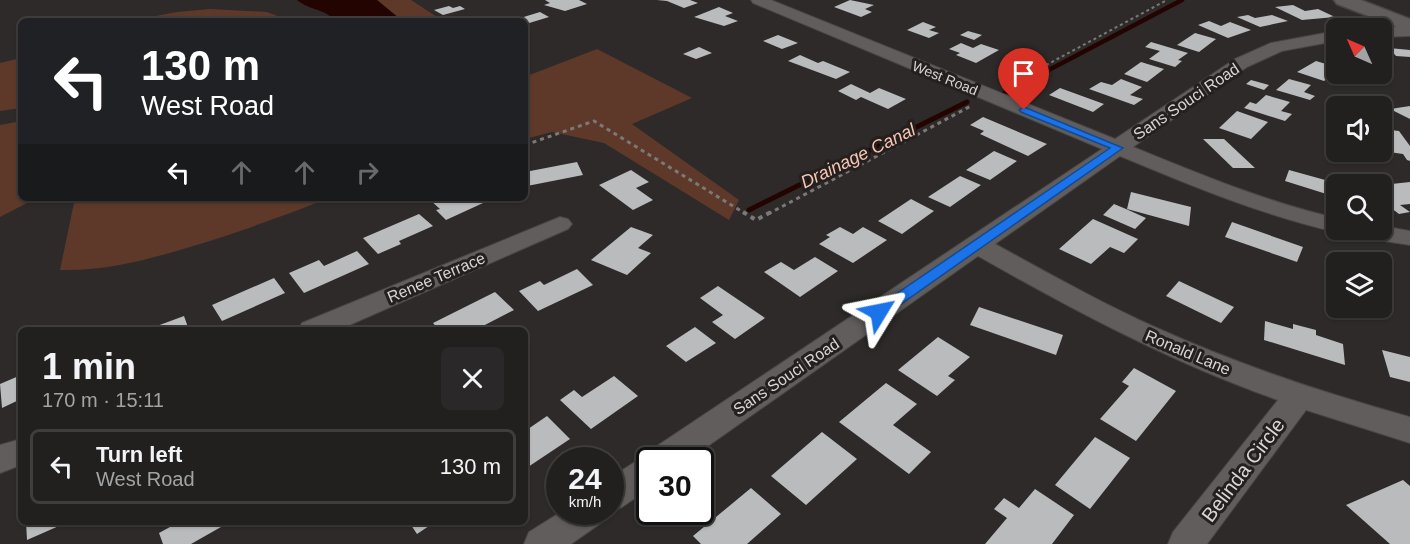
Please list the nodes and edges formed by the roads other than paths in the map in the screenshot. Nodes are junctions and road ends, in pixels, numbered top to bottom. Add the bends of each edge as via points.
1 (758, 0) edge
2 (1344, 0) edge
3 (1410, 26) edge
4 (1410, 31) edge
5 (1392, 32) edge
6 (1326, 38) edge
7 (1118, 148) junction
8 (1326, 222) edge
9 (560, 224) dead end
10 (1392, 235) edge
11 (1410, 238) edge
12 (977, 245) junction
13 (319, 327) edge
14 (1299, 396) junction
15 (1410, 430) edge
16 (682, 447) edge
17 (18, 453) edge
18 (0, 459) edge
19 (570, 525) edge
20 (542, 544) edge
21 (1186, 544) edge

1 - 7 street, West Road
2 - 3 street
4 - 5 street
6 - 7 street, Sans Souci Road via 1296,42 1240,63
7 - 8 street, West Road via 1253,202
7 - 12 street, Sans Souci Road
9 - 13 street, Renee Terrace
10 - 11 street
12 - 14 street, Ronald Lane via 1147,335
12 - 16 street, Sans Souci Road
14 - 15 street, Ronald Lane
14 - 21 street, Belinda Circle
17 - 18 street
19 - 20 street

